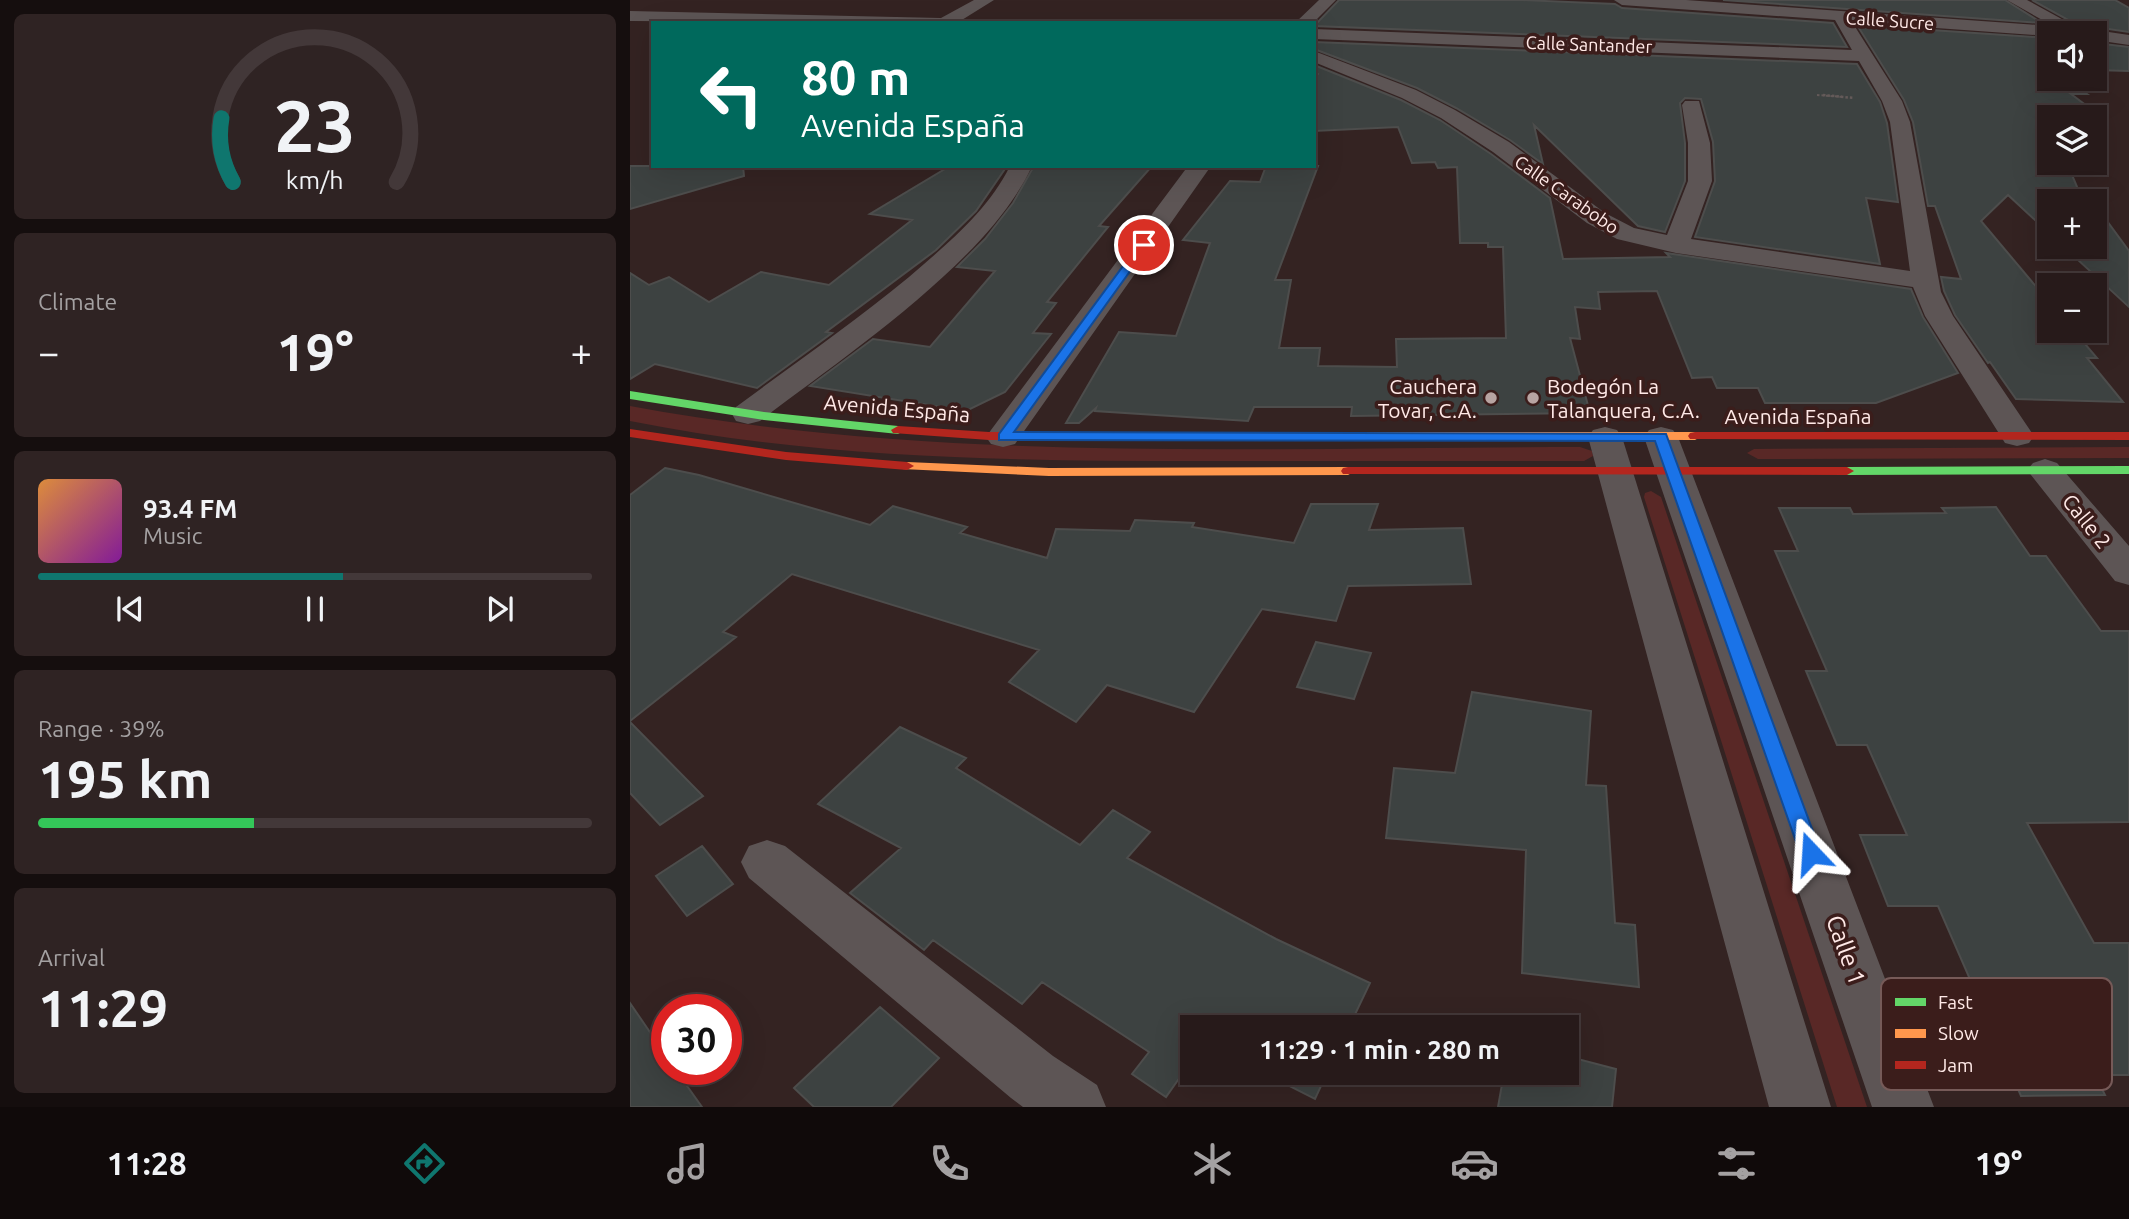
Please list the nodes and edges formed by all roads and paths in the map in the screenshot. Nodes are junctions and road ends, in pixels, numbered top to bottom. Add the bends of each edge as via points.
1 (712, 0) edge
2 (986, 0) edge
3 (1328, 0) edge
4 (1622, 0) edge
5 (2015, 0) edge
6 (630, 16) edge
7 (669, 17) junction
8 (1841, 17) junction
9 (853, 21) edge
10 (949, 21) edge
11 (1305, 21) edge
12 (2054, 21) edge
13 (2037, 30) edge
14 (1316, 34) edge
15 (2107, 37) edge
16 (2126, 41) edge
17 (1864, 55) junction
18 (1316, 57) edge
19 (1692, 105) dead end
20 (1021, 168) edge
21 (1199, 168) edge
22 (1676, 245) junction
23 (1924, 281) junction
24 (630, 395) edge
25 (748, 414) junction
26 (630, 433) edge
27 (2017, 436) junction
28 (2129, 436) edge
29 (1003, 437) junction
30 (1610, 454) junction
31 (1667, 454) junction
32 (2045, 470) junction
33 (2129, 470) edge
34 (2129, 572) edge
35 (767, 862) dead end
36 (1881, 1049) edge
37 (1896, 1090) edge
38 (1075, 1107) edge
39 (1800, 1107) edge
40 (1902, 1107) edge

1 - 7 street
2 - 10 street
3 - 11 street
4 - 8 street, Calle Sucre
5 - 12 street
6 - 7 street
7 - 9 street
8 - 13 street, Calle Sucre
8 - 17 street
14 - 17 street, Calle Santander
15 - 16 street
17 - 23 street via 1900,122
18 - 22 street, Calle Carabobo via 1409,94 1457,119 1612,229
19 - 22 street via 1700,181
20 - 25 street via 1011,191 953,254
21 - 29 street
22 - 23 street, Calle Carabobo
23 - 27 street via 1939,316
24 - 25 main road, Avenida España
25 - 29 main road, Avenida España
26 - 30 main road, Avenida España via 771,453 969,470
27 - 28 main road, Avenida España
27 - 31 main road, Avenida España
29 - 30 main road, Avenida España
30 - 31 main road, Avenida España
30 - 31 main road, Avenida España
30 - 39 street
31 - 32 main road, Avenida España
31 - 36 street, Calle 1
32 - 33 main road, Avenida España
32 - 34 street, Calle 2
35 - 38 street
37 - 40 street, Calle 1

